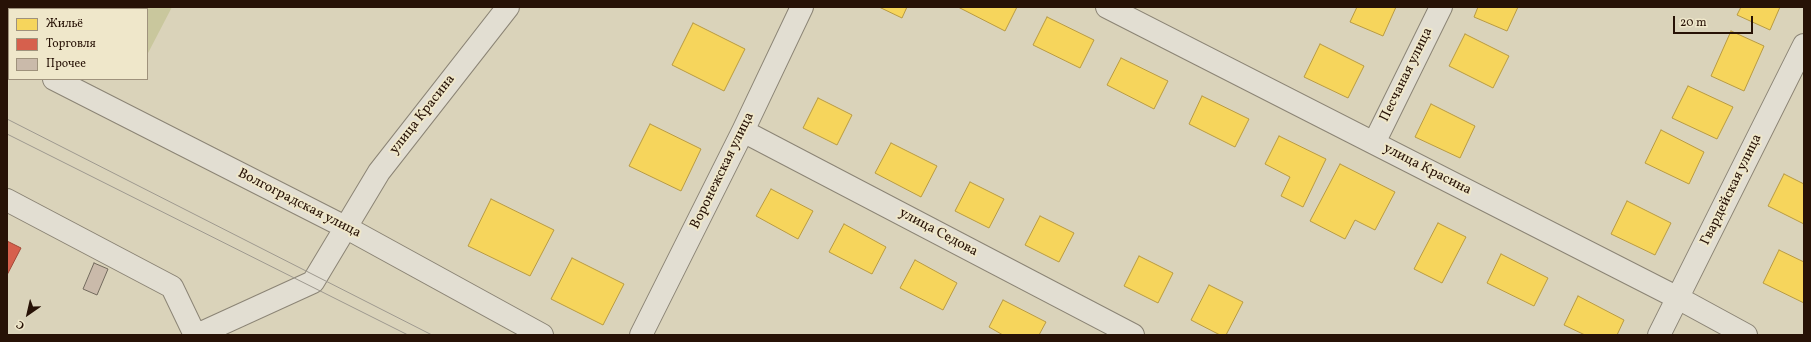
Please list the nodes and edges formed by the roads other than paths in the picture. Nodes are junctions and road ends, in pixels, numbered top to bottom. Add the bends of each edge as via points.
1 (508, 7) edge
2 (802, 7) edge
3 (1108, 7) edge
4 (1441, 7) edge
5 (1804, 46) edge
6 (56, 80) edge
7 (743, 132) junction
8 (1374, 143) junction
9 (7, 200) edge
10 (347, 228) junction
11 (1678, 298) junction
12 (196, 335) edge
13 (542, 335) edge
14 (641, 335) edge
15 (1133, 335) edge
16 (1659, 335) edge
17 (1746, 335) edge

1 - 10 street, улица Красина via 379,172
2 - 7 street, Воронежская улица
3 - 8 street, улица Красина
4 - 8 street, Песчаная улица
5 - 11 street, Гвардейская улица
6 - 10 street, Волгоградская улица
7 - 14 street, Воронежская улица
7 - 15 street, улица Седова
8 - 11 street, улица Красина
9 - 12 street via 172,286
10 - 12 street, улица Красина via 314,282
10 - 13 street, Волгоградская улица
11 - 16 street, Гвардейская улица
11 - 17 street, улица Красина

